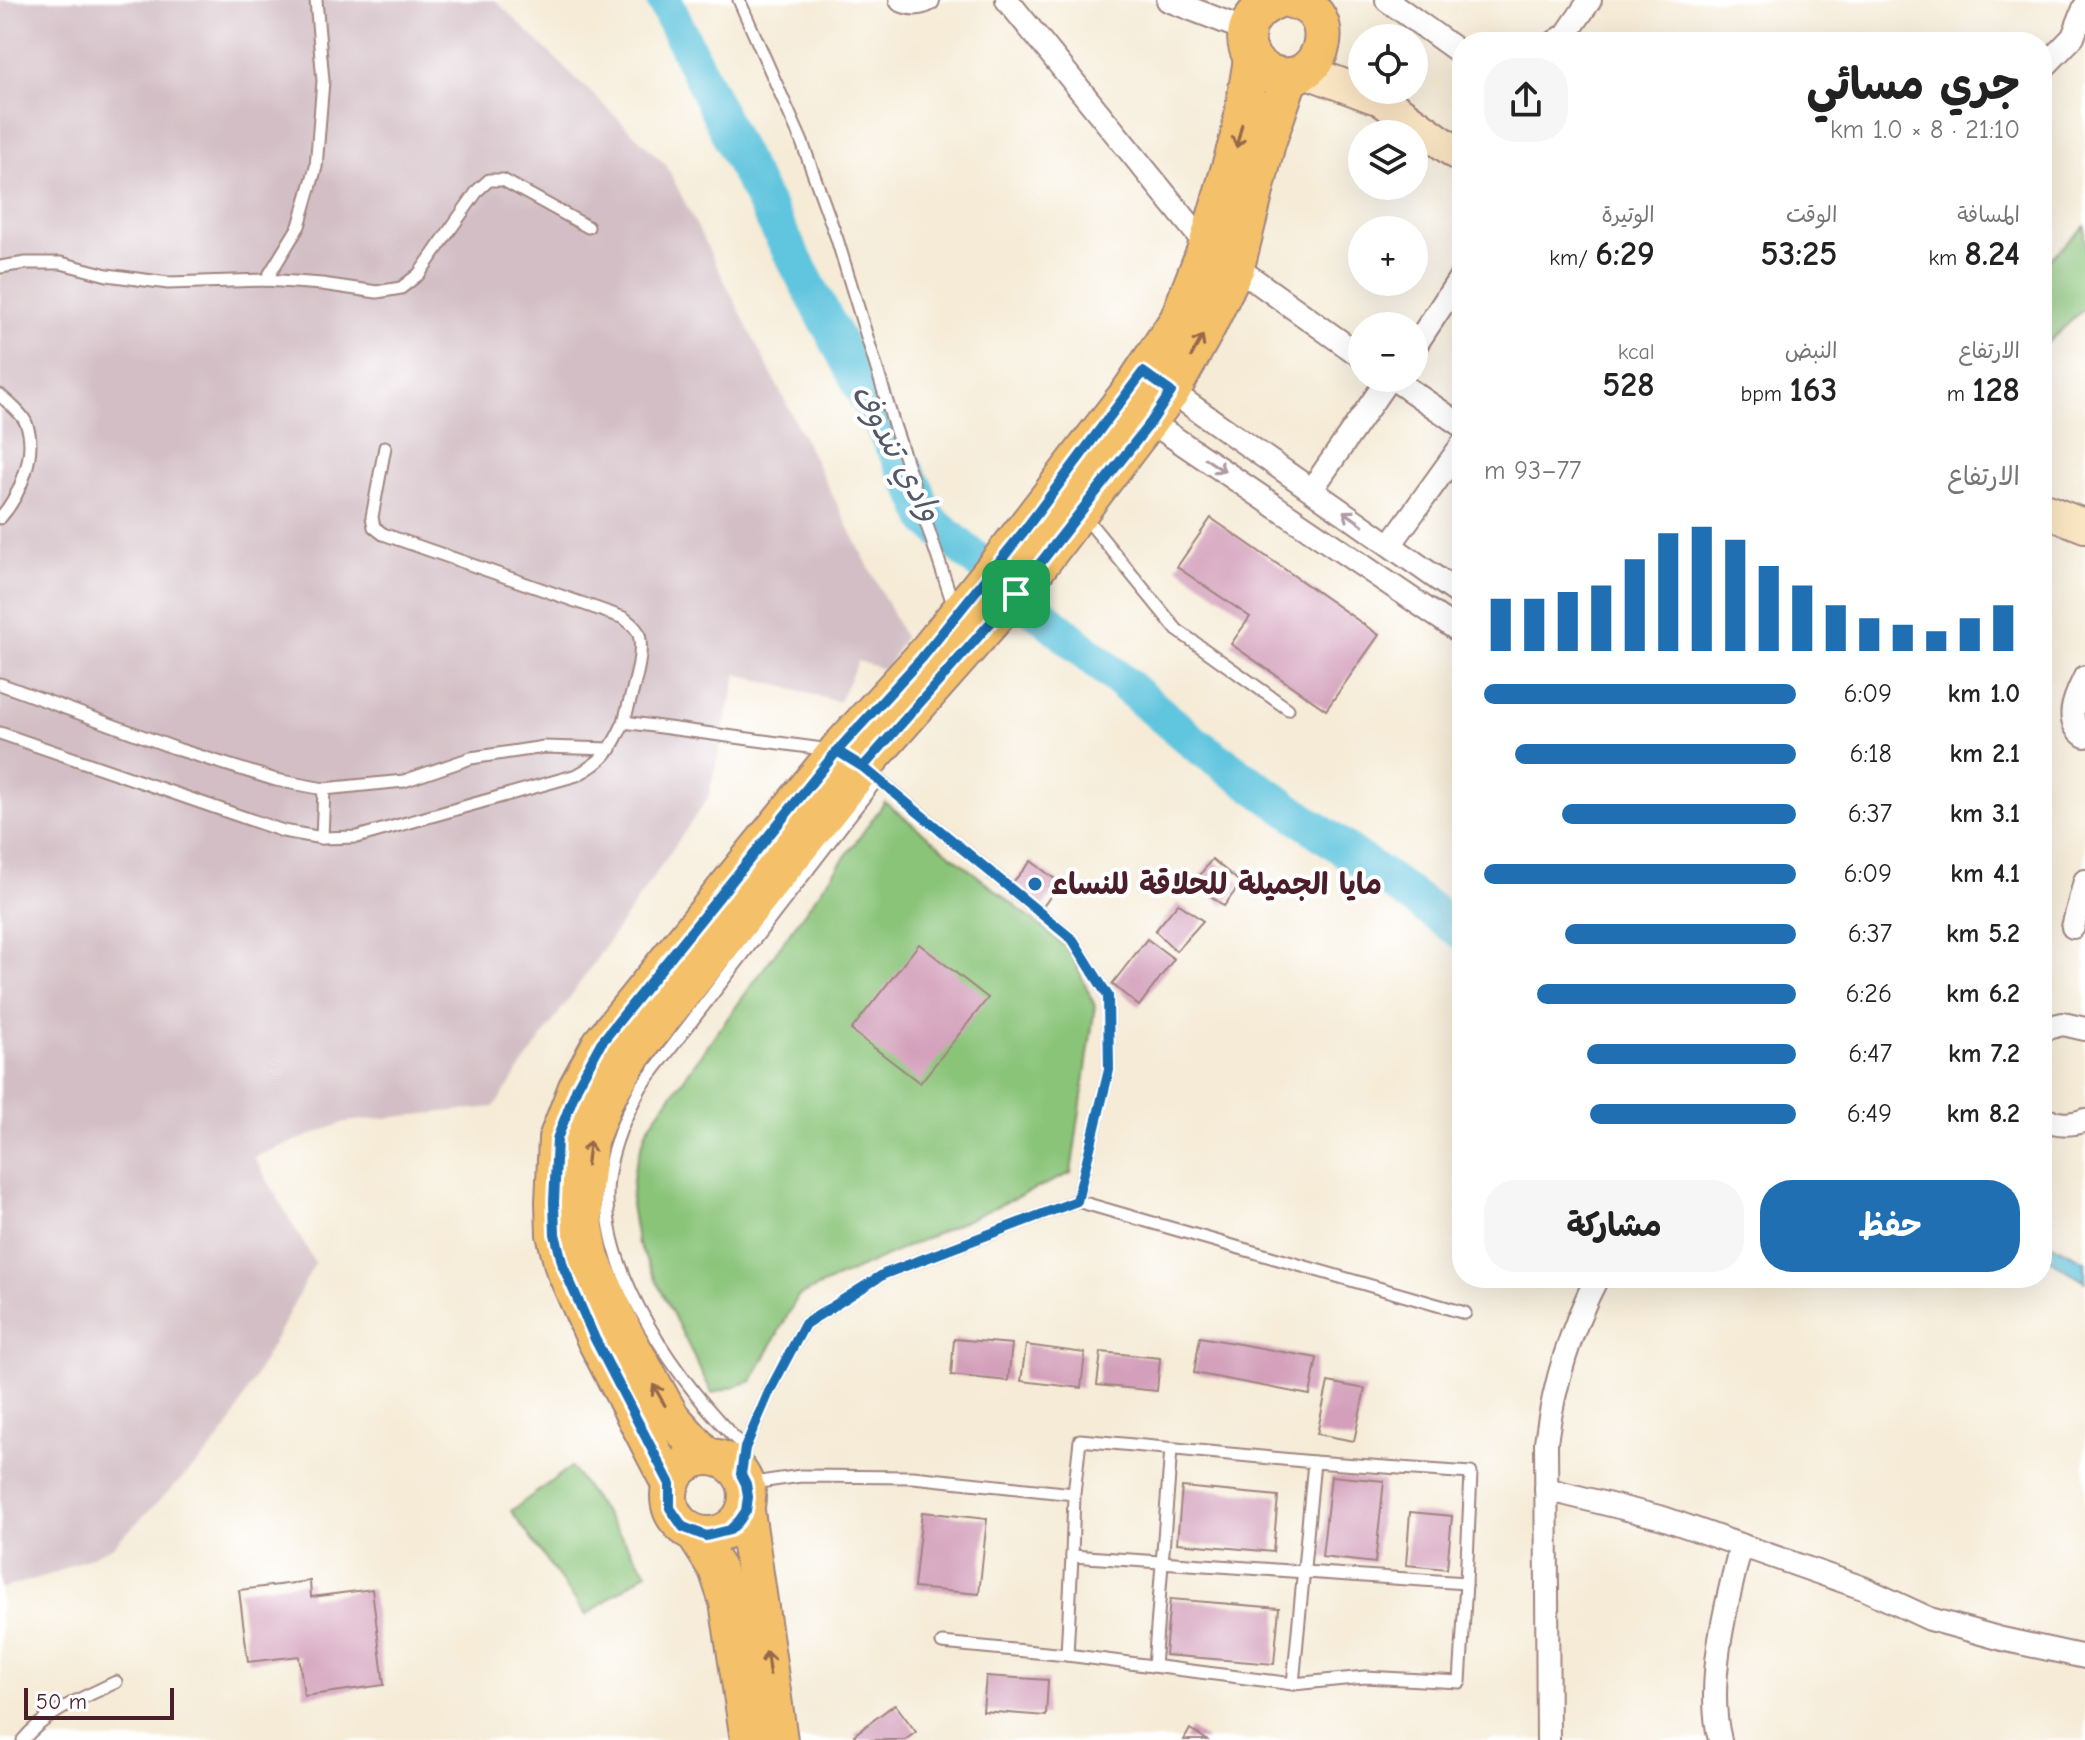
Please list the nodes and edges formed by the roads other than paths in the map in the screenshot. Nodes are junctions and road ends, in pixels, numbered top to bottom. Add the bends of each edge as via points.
1 (316, 0) edge
2 (739, 0) edge
3 (901, 0) edge
4 (928, 0) edge
5 (1007, 0) edge
6 (1277, 0) edge
7 (1387, 0) edge
8 (1590, 0) edge
9 (1175, 2) edge
10 (2085, 6) edge
11 (1568, 32) edge
12 (1310, 35) edge
13 (1249, 44) junction
14 (1452, 47) edge
15 (2052, 59) edge
16 (1348, 71) edge
17 (1388, 104) edge
18 (1452, 150) edge
19 (588, 227) dead end
20 (1207, 246) junction
21 (0, 267) edge
22 (1236, 267) junction
23 (266, 280) junction
24 (1452, 290) edge
25 (1428, 326) edge
26 (1348, 347) edge
27 (1157, 382) junction
28 (1380, 392) edge
29 (1411, 392) edge
30 (0, 395) edge
31 (1452, 419) edge
32 (1151, 422) junction
33 (385, 447) dead end
34 (1452, 459) edge
35 (1312, 489) junction
36 (1081, 512) junction
37 (2052, 513) edge
38 (0, 518) edge
39 (2085, 526) edge
40 (1390, 545) junction
41 (1452, 589) edge
42 (957, 615) junction
43 (1452, 626) edge
44 (2085, 677) edge
45 (0, 684) edge
46 (1288, 709) dead end
47 (624, 722) junction
48 (0, 733) edge
49 (2085, 736) edge
50 (611, 749) junction
51 (860, 766) junction
52 (324, 789) junction
53 (322, 838) junction
54 (2085, 881) edge
55 (2073, 927) dead end
56 (2052, 1025) edge
57 (2083, 1025) edge
58 (2085, 1120) edge
59 (2052, 1122) edge
60 (1077, 1201) junction
61 (1592, 1288) edge
62 (1465, 1313) dead end
63 (1171, 1449) junction
64 (707, 1457) junction
65 (1314, 1462) junction
66 (744, 1479) junction
67 (670, 1484) junction
68 (1546, 1489) junction
69 (1074, 1494) junction
70 (694, 1533) junction
71 (1741, 1545) junction
72 (1072, 1556) junction
73 (1164, 1563) junction
74 (1303, 1572) junction
75 (1466, 1583) junction
76 (942, 1643) dead end
77 (1067, 1655) junction
78 (2085, 1657) edge
79 (1154, 1666) junction
80 (116, 1682) dead end
81 (1293, 1684) junction
82 (23, 1740) edge
83 (749, 1740) edge
84 (779, 1740) edge
85 (1548, 1740) edge
86 (1720, 1740) edge

1 - 23 lane via 323,81 316,167 299,226
2 - 42 lane via 802,142 837,239
3 - 4 street
5 - 20 street
6 - 13 main road via 1253,15
7 - 14 street
8 - 11 street
9 - 13 street
10 - 15 street via 2073,37
12 - 13 main road via 1276,75 1262,70
12 - 16 main road
12 - 22 main road via 1267,143
13 -> 20 main road via 1240,133
17 - 18 main road
19 - 23 lane via 503,180 489,180 419,274 401,288 377,292
20 - 22 street
20 - 27 main road
21 - 23 lane via 61,263 168,283
22 - 26 street
27 -> 22 main road via 1206,329
24 - 25 street
27 - 32 main road
27 - 35 street
27 - 42 main road
28 - 35 street
29 - 31 street
30 - 38 lane via 25,421 31,446 24,475
32 - 36 main road
32 -> 43 street
33 - 47 lane via 372,517 383,534 624,618 637,629 639,661
34 - 40 street
40 -> 35 street
36 - 46 lane via 1177,630
36 - 51 main road via 1028,580
37 - 39 main road
40 - 41 street
42 - 51 main road via 921,659
44 - 49 street via 2072,715
45 - 52 lane via 180,750
47 - 50 lane
47 - 51 lane
48 - 53 lane via 283,831
50 - 52 lane via 544,747 471,758 404,781
50 - 53 lane via 599,764 577,775 357,837
51 - 60 lane via 1073,940 1108,996 1109,1070
64 -> 51 main road via 671,1417 591,1259 583,1197 589,1141 605,1099 631,1057
51 - 66 lane via 641,1087 620,1126 608,1180 610,1228 630,1290 675,1369 706,1408
51 - 67 main road via 601,1043 557,1139 555,1234 563,1266
52 - 53 lane
54 - 55 street
56 - 57 street
58 - 59 street
60 - 62 lane
60 - 66 lane via 884,1274 805,1324 769,1392
61 - 68 street via 1552,1398
63 - 65 lane
63 - 69 lane via 1080,1440
63 - 73 lane
64 - 66 main road via 732,1464
64 - 67 main road via 684,1465
65 - 74 lane
65 - 75 lane via 1471,1473
66 - 69 lane via 913,1477
66 - 70 main road via 739,1521 719,1535
84 -> 66 main road
67 - 70 main road via 675,1519
68 - 71 street via 1663,1518
68 - 85 street
69 - 72 lane
70 - 83 main road via 717,1569 728,1602
71 - 78 street via 1863,1588 1930,1619
71 - 86 street via 1723,1617 1716,1690
72 - 73 lane
72 - 77 lane
73 - 74 lane
73 - 79 lane
74 - 75 lane
74 - 81 lane
75 - 81 lane via 1460,1682 1365,1677
76 - 77 lane
77 - 79 lane
79 - 81 lane
80 - 82 lane via 64,1707

